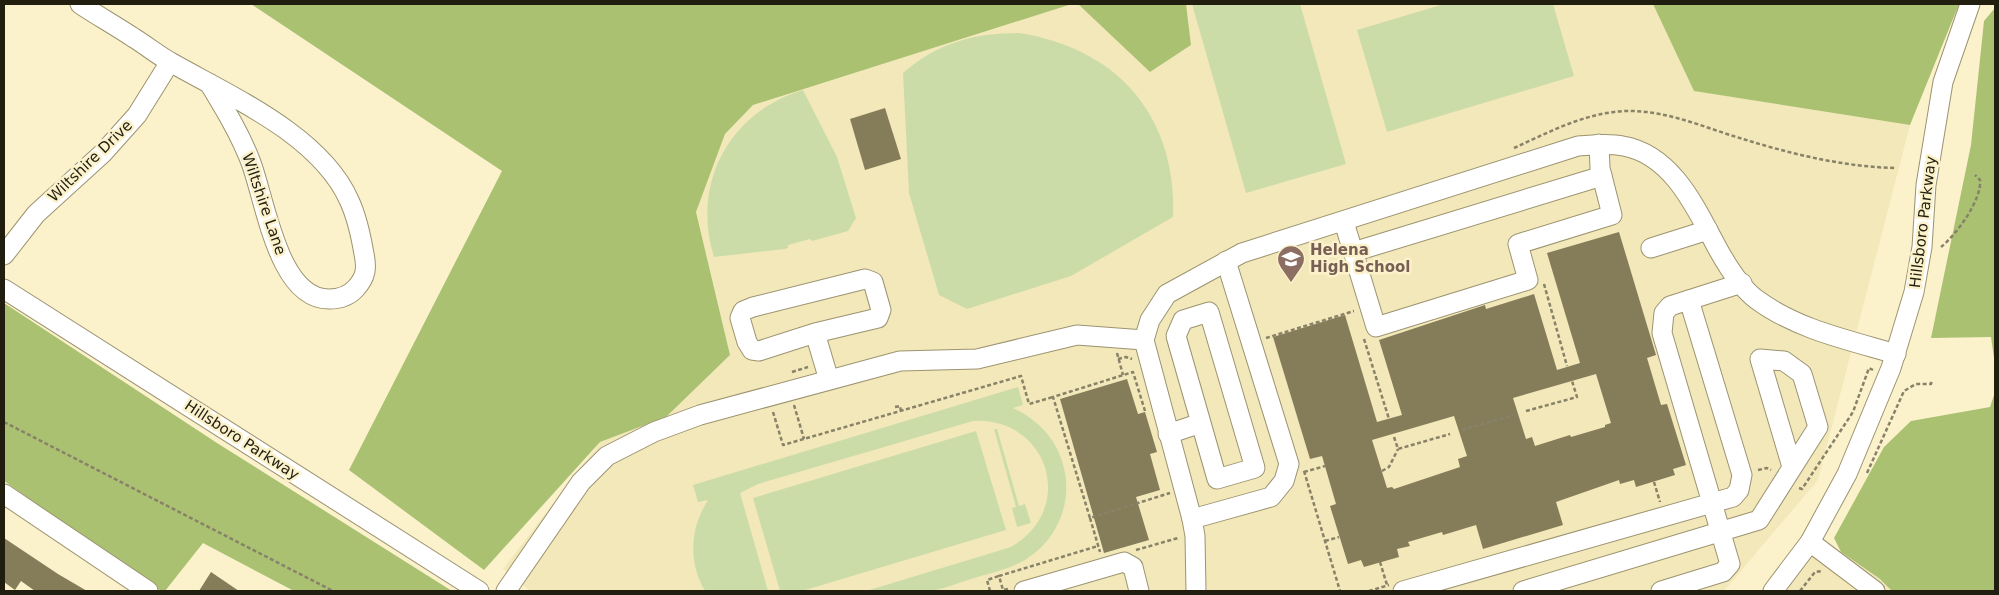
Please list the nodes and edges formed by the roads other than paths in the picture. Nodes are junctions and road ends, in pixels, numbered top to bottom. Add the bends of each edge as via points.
1 (79, 4) edge
2 (1970, 4) edge
3 (170, 62) junction
4 (209, 83) junction
5 (1599, 144) junction
6 (1602, 176) junction
7 (1344, 222) junction
8 (1708, 230) junction
9 (1650, 248) dead end
10 (1353, 252) junction
11 (4, 255) edge
12 (1226, 260) junction
13 (1742, 283) junction
14 (4, 289) edge
15 (1689, 300) junction
16 (815, 333) junction
17 (1144, 340) junction
18 (1896, 354) junction
19 (829, 380) junction
20 (1201, 423) junction
21 (1168, 434) junction
22 (1792, 467) junction
23 (4, 494) edge
24 (1713, 502) junction
25 (1192, 520) junction
26 (1722, 532) junction
27 (1810, 542) junction
28 (148, 591) edge
29 (479, 591) edge
30 (506, 591) edge
31 (1024, 591) edge
32 (1139, 591) edge
33 (1196, 591) edge
34 (1403, 591) edge
35 (1523, 591) edge
36 (1661, 591) edge
37 (1773, 591) edge
38 (1875, 591) edge

1 - 3 street, Wiltshire Lane
2 - 18 street, Hillsboro Parkway via 1943,82 1926,185 1922,247 1914,292
3 - 4 street, Wiltshire Lane
3 - 11 street, Wiltshire Drive via 137,115 103,153 36,214
4 - 4 street, Wiltshire Lane via 226,91 306,146 324,163 349,198 367,270 350,295 334,300 318,299 294,279 270,228 240,135
5 - 6 street
5 - 7 street via 1578,146
5 - 8 street via 1624,146 1653,158 1686,189
6 - 10 street
6 - 10 street via 1612,215 1518,244 1528,280 1376,328
7 - 10 street
7 - 12 street
8 - 9 street
8 - 13 street via 1727,265
12 - 17 street via 1167,294 1150,320
12 - 25 street via 1289,464 1279,490 1262,501
13 - 15 street
13 - 18 street via 1754,298 1796,324
14 - 29 street, Hillsboro Parkway
15 - 24 street via 1670,306 1664,312 1662,333
15 - 24 street via 1742,475 1739,490 1733,497
16 - 16 street via 760,351 752,350 740,318 743,311 754,307 865,279 873,282 881,310 878,318
16 - 19 street
17 - 19 street via 1077,335 977,360 900,361
17 - 21 street
18 - 27 street, Hillsboro Parkway via 1847,474
19 - 30 street via 700,415 654,432 607,456 581,482
20 - 20 street via 1217,479 1255,468 1209,312 1183,320 1176,336
20 - 21 street
21 - 25 street
22 - 22 street via 1818,427 1802,374 1784,361 1760,359
22 - 26 street via 1758,520
23 - 28 street
24 - 26 street
24 - 34 street
25 - 33 street
26 - 35 street
26 - 36 street via 1730,558 1728,569
27 - 37 street, Hillsboro Parkway
27 - 38 street
31 - 32 street via 1124,562 1133,567

